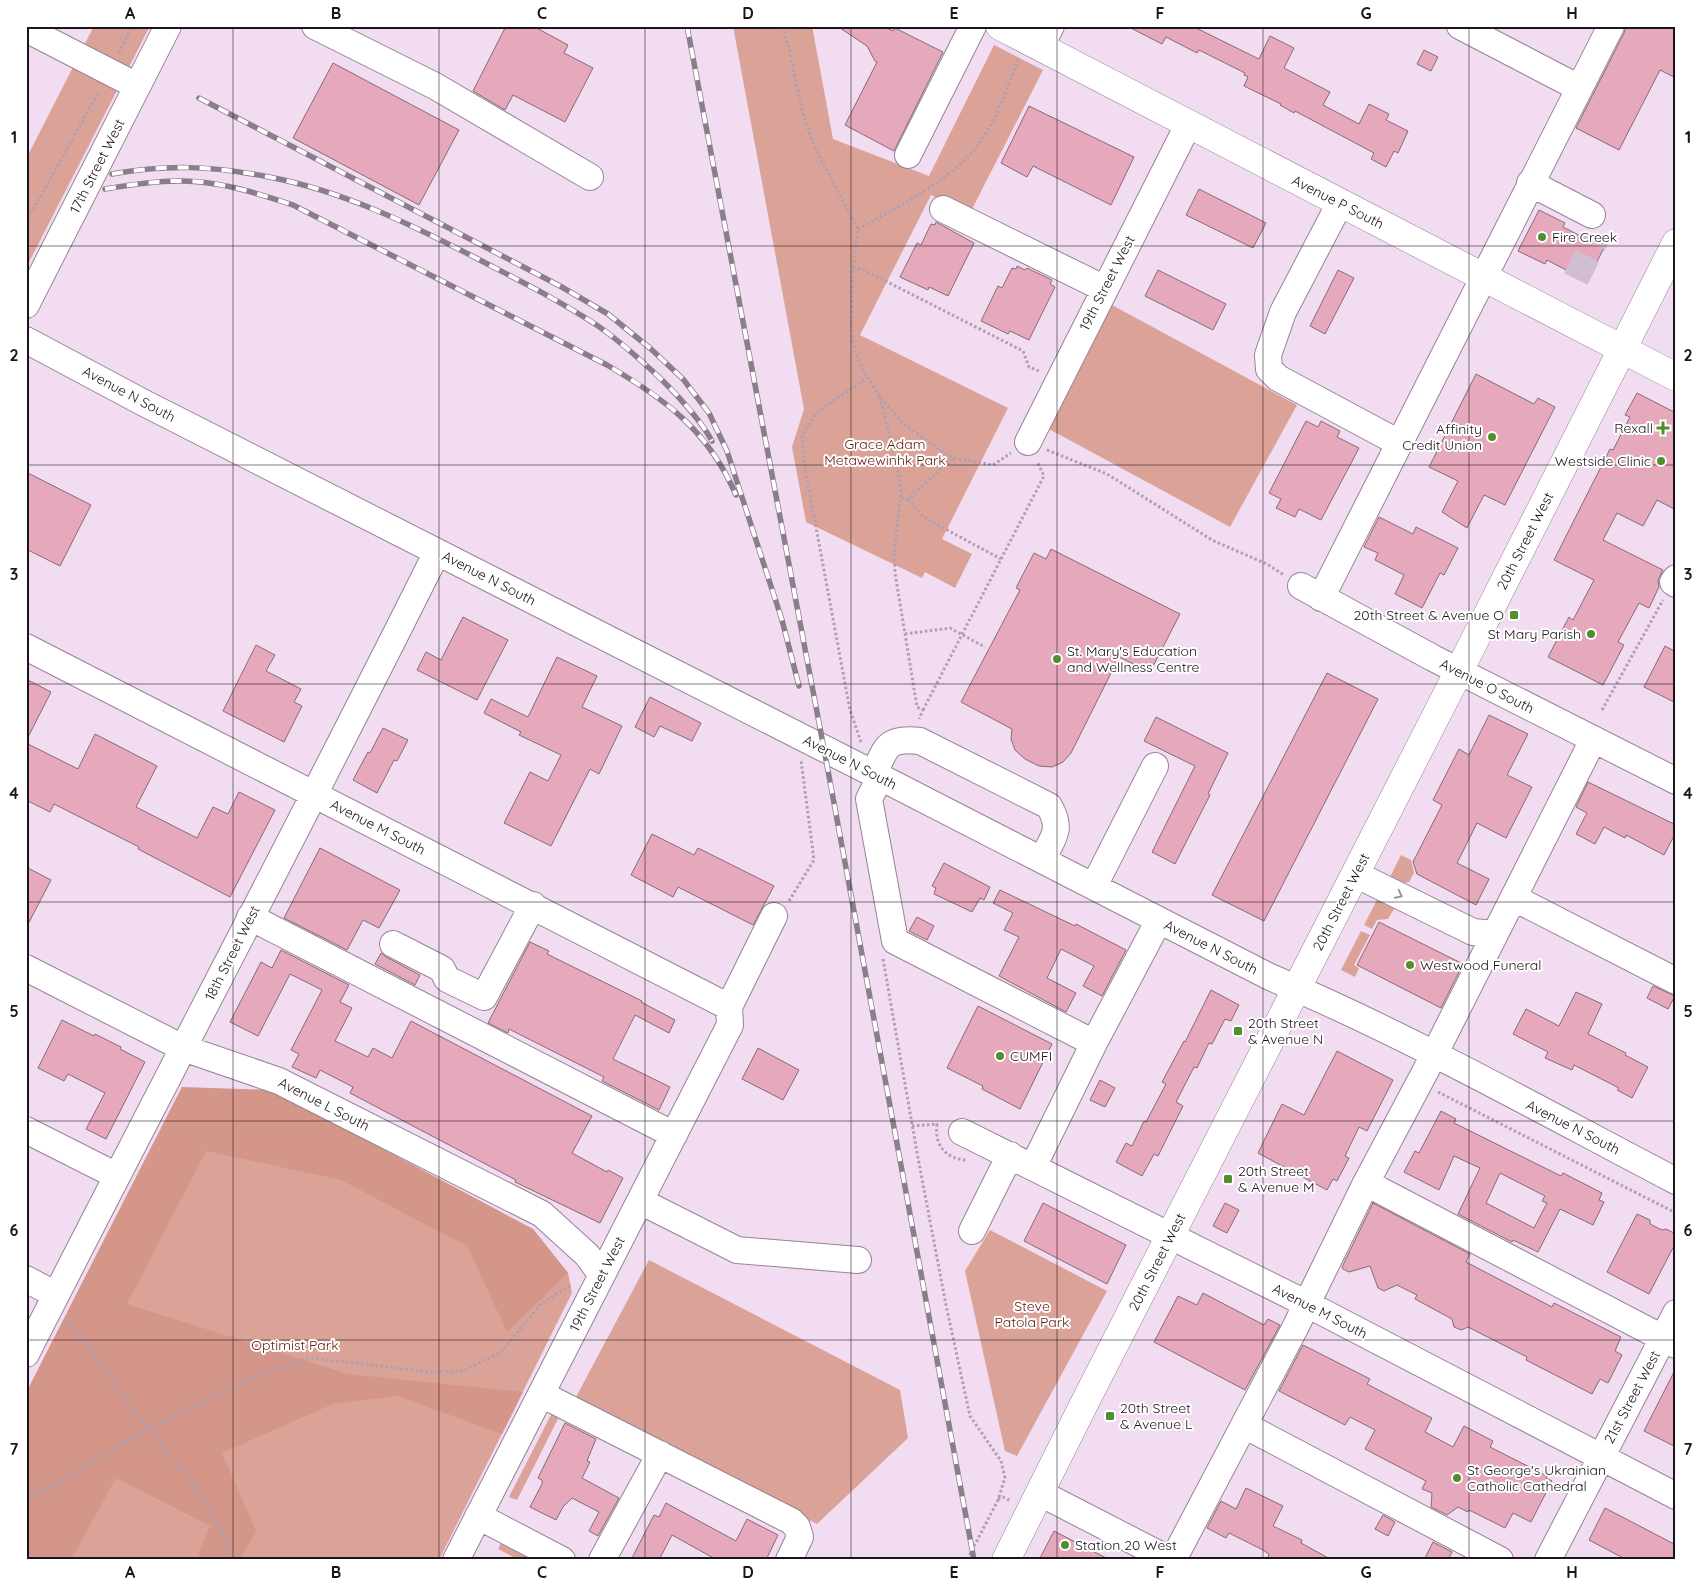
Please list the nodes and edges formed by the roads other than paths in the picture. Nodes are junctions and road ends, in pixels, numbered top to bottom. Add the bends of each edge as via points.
1 (168, 26) edge
2 (315, 26) edge
3 (973, 26) edge
4 (1000, 26) edge
5 (1460, 26) edge
6 (1610, 26) edge
7 (26, 29) edge
8 (1040, 37) edge
9 (137, 86) junction
10 (1579, 88) junction
11 (1188, 125) junction
12 (908, 155) dead end
13 (590, 177) dead end
14 (1530, 183) junction
15 (1340, 203) junction
16 (943, 209) dead end
17 (1592, 216) dead end
18 (1676, 243) edge
19 (1483, 276) junction
20 (1105, 288) junction
21 (26, 305) edge
22 (26, 340) edge
23 (1622, 349) junction
24 (1676, 377) edge
25 (1028, 442) road end
26 (1399, 442) junction
27 (437, 552) junction
28 (26, 647) edge
29 (1460, 671) junction
30 (1593, 740) junction
31 (1155, 766) dead end
32 (877, 775) junction
33 (1676, 781) edge
34 (315, 795) junction
35 (1042, 860) junction
36 (1356, 874) junction
37 (1094, 886) junction
38 (1514, 898) junction
39 (534, 905) junction
40 (780, 912) road end
41 (250, 917) junction
42 (1158, 920) junction
43 (1495, 934) junction
44 (393, 944) dead end
45 (26, 968) edge
46 (1676, 981) edge
47 (1297, 988) junction
48 (729, 1007) junction
49 (1094, 1043) junction
50 (183, 1048) junction
51 (1434, 1055) junction
52 (26, 1130) edge
53 (962, 1132) dead end
54 (674, 1135) junction
55 (1021, 1161) junction
56 (117, 1176) junction
57 (1676, 1181) edge
58 (1366, 1183) junction
59 (640, 1201) junction
60 (972, 1231) dead end
61 (1170, 1235) junction
62 (858, 1260) dead end
63 (594, 1265) junction
64 (26, 1280) edge
65 (52, 1304) junction
66 (1307, 1304) junction
67 (1676, 1313) edge
68 (1669, 1342) edge
69 (26, 1354) edge
70 (541, 1394) junction
71 (1244, 1425) junction
72 (660, 1454) junction
73 (1601, 1456) junction
74 (1040, 1493) junction
75 (1676, 1496) edge
76 (478, 1516) junction
77 (456, 1560) edge
78 (562, 1560) edge
79 (602, 1560) edge
80 (789, 1560) edge
81 (1006, 1560) edge
82 (1171, 1560) edge
83 (1500, 1560) edge
84 (1548, 1560) edge

1 - 9 street, 17th Street West
2 - 13 street via 435,86
3 - 12 street
4 - 8 main road, Avenue P South
5 - 10 street
6 - 10 street
7 - 9 street
8 - 11 main road, Avenue P South
9 - 21 street, 17th Street West
10 - 14 street
11 - 15 main road, Avenue P South
11 - 20 street, 19th Street West
14 - 17 street
14 - 19 street
15 - 19 main road, Avenue P South
15 - 26 street via 1283,312 1268,355 1269,369 1278,378
16 - 20 street
18 - 23 main road, 20th Street West
19 - 23 main road, Avenue P South
19 - 26 street
20 - 25 street, 19th Street West
22 - 27 street, Avenue N South
23 - 24 main road, Avenue P South
23 - 29 main road, 20th Street West
26 - 29 street, Avenue O South via 1311,592
27 - 32 street, Avenue N South
27 - 34 street, 18th Street West
28 - 34 street, Avenue M South
29 - 30 street, Avenue O South
29 - 36 main road, 20th Street West
30 - 33 street, Avenue O South
30 - 38 street
31 - 37 street
32 - 35 street, Avenue N South
32 - 35 street via 885,748 902,739 920,741 1049,806 1056,818 1057,829
32 - 49 street via 869,799 895,941
34 - 39 street, Avenue M South
34 - 41 street, 18th Street West
35 - 37 street, Avenue N South
36 -> 43 street via 1473,932
36 - 47 main road, 20th Street West
37 - 42 street, Avenue N South
38 - 43 street
38 - 46 street
39 - 44 street via 484,997 447,979 442,969
39 - 48 street, Avenue M South
40 - 48 street
41 - 50 street, 18th Street West
41 - 54 street
42 - 47 street, Avenue N South
42 - 49 street
43 - 51 street
45 - 50 street, Avenue L South
47 - 51 street, Avenue N South
47 - 61 main road, 20th Street West
48 - 54 street, 19th Street West via 730,1025
49 - 55 street
50 - 56 street, 18th Street West
50 - 63 street, Avenue L South via 279,1081 542,1214
51 - 57 street, Avenue N South
51 - 58 street
52 - 56 street
53 - 55 street, Avenue M South
54 - 59 street, 19th Street West
55 - 60 street
55 - 61 street, Avenue M South
56 - 65 street, 18th Street West
58 - 66 street
58 - 68 street
59 - 62 street via 737,1250
59 - 63 street, 19th Street West
61 - 66 street, Avenue M South
61 - 74 main road, 20th Street West
63 - 70 street, 19th Street West
64 - 65 street
65 - 69 street, 18th Street West
66 - 71 street
66 - 73 street, Avenue M South
67 - 68 street, 21st Street West
68 - 73 street, 21st Street West
70 - 72 street
70 - 76 street, 19th Street West
71 - 82 street
71 - 83 street
72 - 79 street
72 - 80 street via 791,1521 800,1537
73 - 75 street, Avenue M South
73 - 84 street, 21st Street West
74 - 81 main road, 20th Street West
74 - 82 street
76 - 77 street, 19th Street West
76 - 78 street

